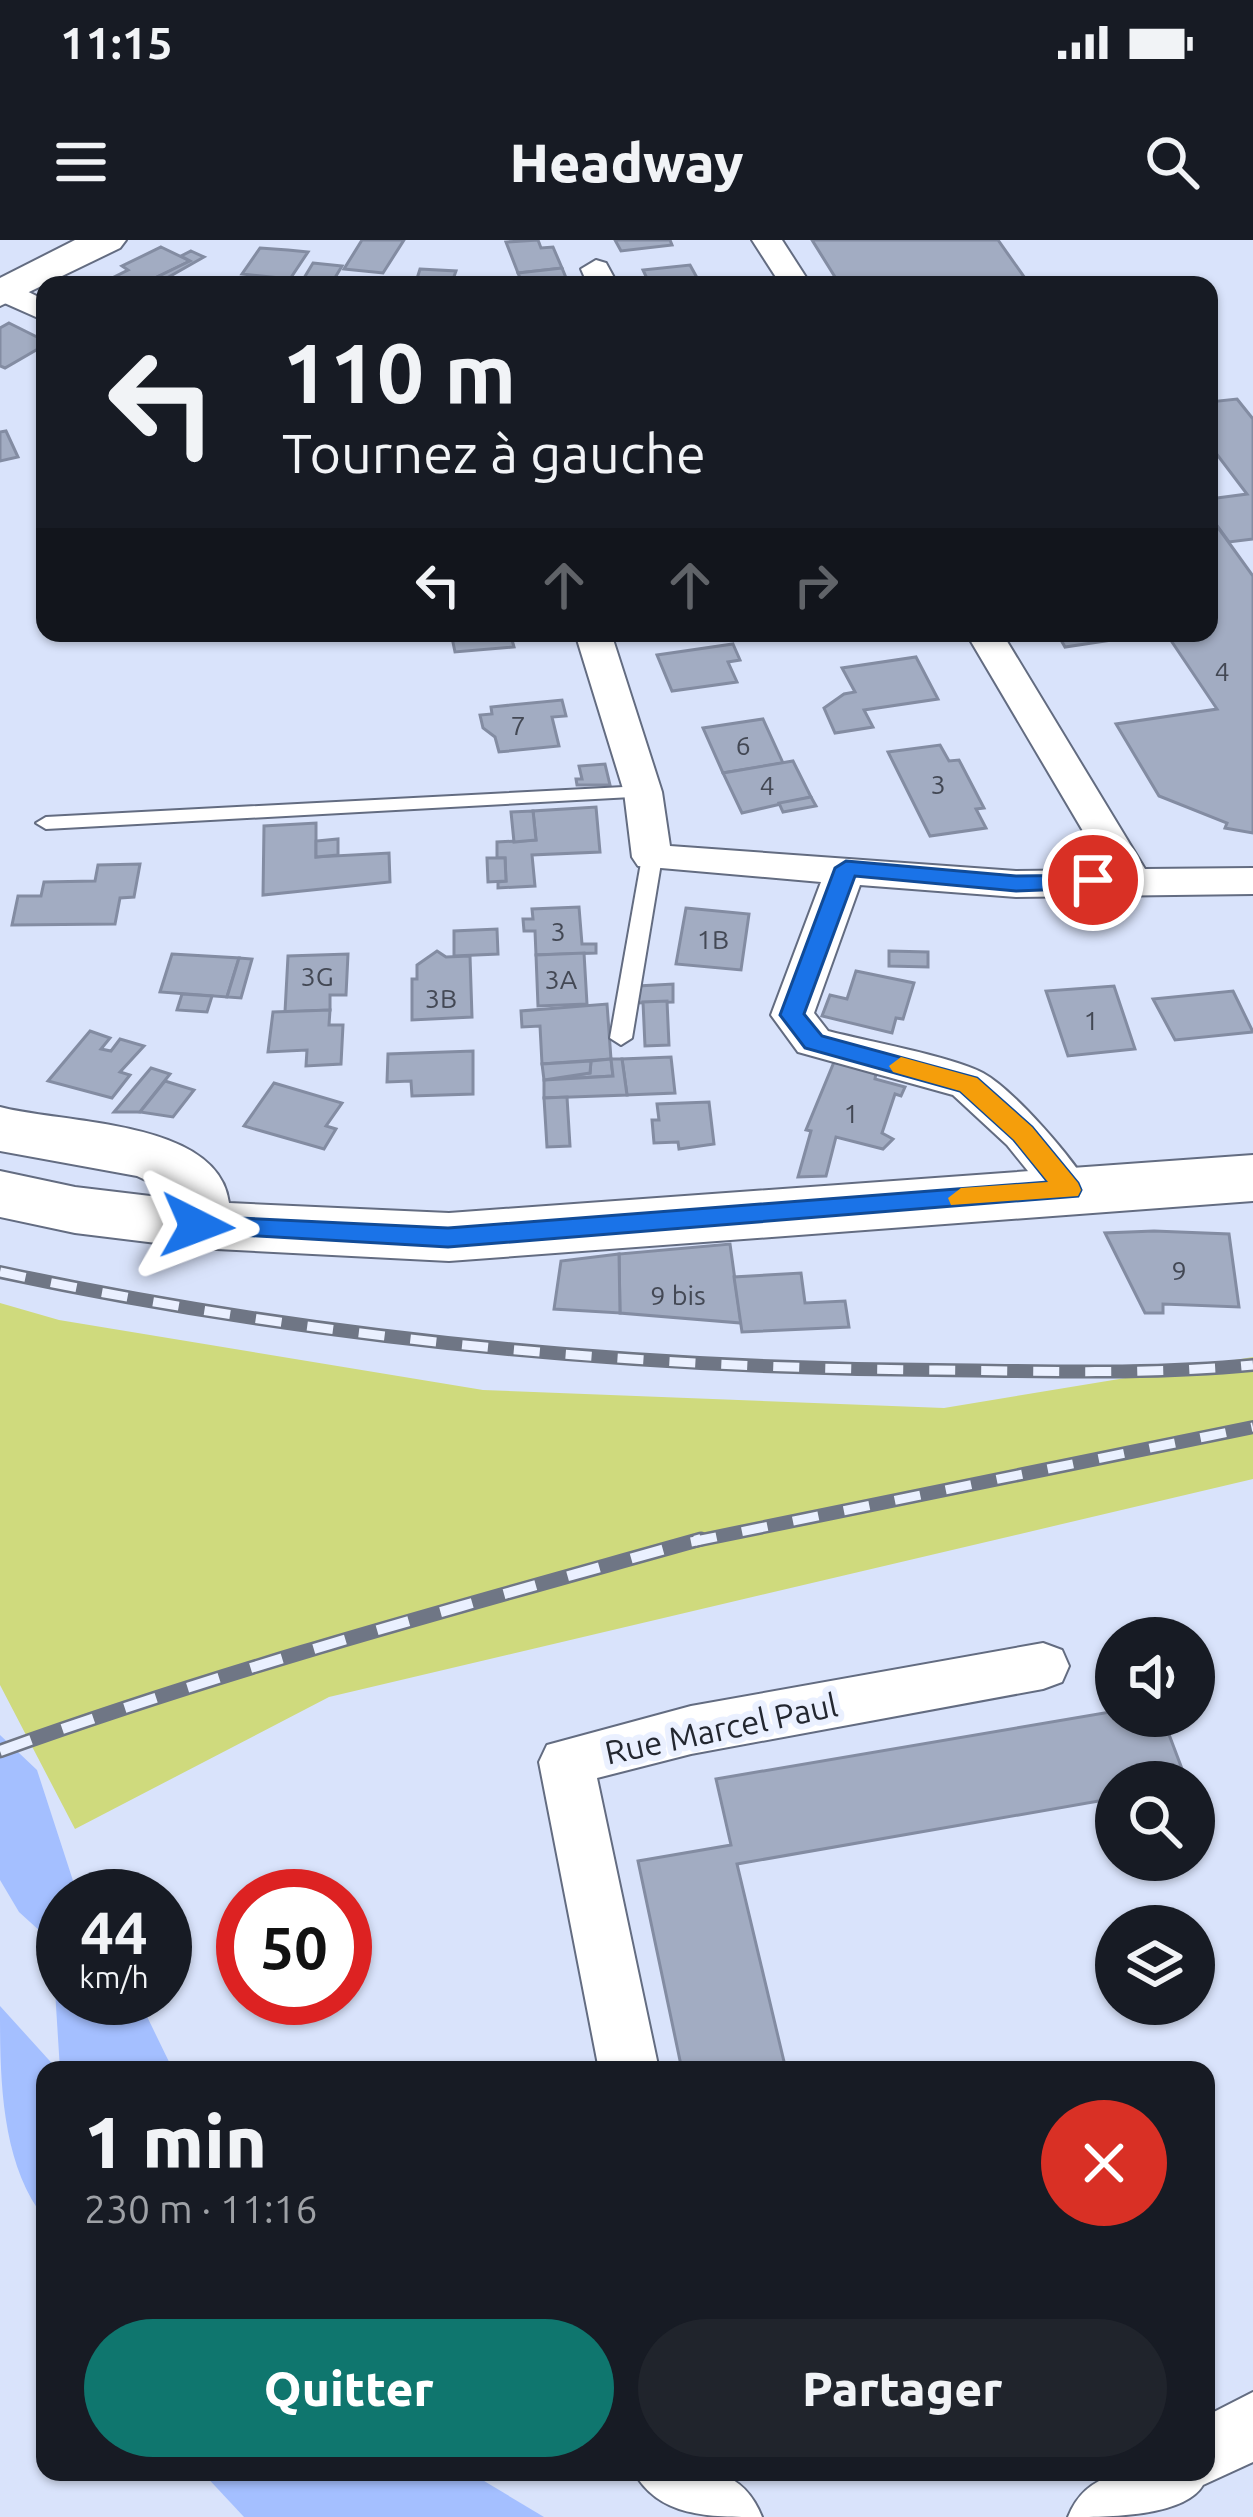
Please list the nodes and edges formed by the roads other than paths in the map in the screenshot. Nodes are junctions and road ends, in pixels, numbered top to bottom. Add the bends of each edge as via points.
1 (106, 240) edge
2 (767, 240) edge
3 (36, 276) edge
4 (36, 276) edge
5 (790, 276) edge
6 (3, 293) edge
7 (36, 308) edge
8 (596, 642) edge
9 (989, 642) edge
10 (643, 792) junction
11 (46, 824) dead end
12 (652, 857) junction
13 (846, 868) junction
14 (1131, 879) junction
15 (1253, 881) edge
16 (621, 1038) dead end
17 (0, 1130) edge
18 (1253, 1178) edge
19 (1069, 1190) junction
20 (0, 1194) edge
21 (197, 1226) junction
22 (1043, 1666) dead end
23 (627, 2061) edge
24 (1253, 2425) edge
25 (1215, 2448) edge
26 (679, 2481) edge
27 (1160, 2481) edge
28 (728, 2517) edge
29 (1101, 2517) edge

1 - 4 main road
2 - 5 street
3 - 6 main road
6 - 7 street
8 - 10 street
9 - 14 street
10 - 11 lane
10 - 12 street
12 - 13 street
12 - 16 lane
13 - 14 street via 1016,884
13 - 19 street via 792,1015 813,1042 968,1084
14 - 15 street
17 - 21 main road via 166,1161 192,1181
18 - 19 main road
19 - 21 main road via 448,1238
20 - 21 main road
22 - 23 street, Rue Marcel Paul via 691,1730 566,1762
24 - 25 street
26 - 28 street
27 - 29 street

